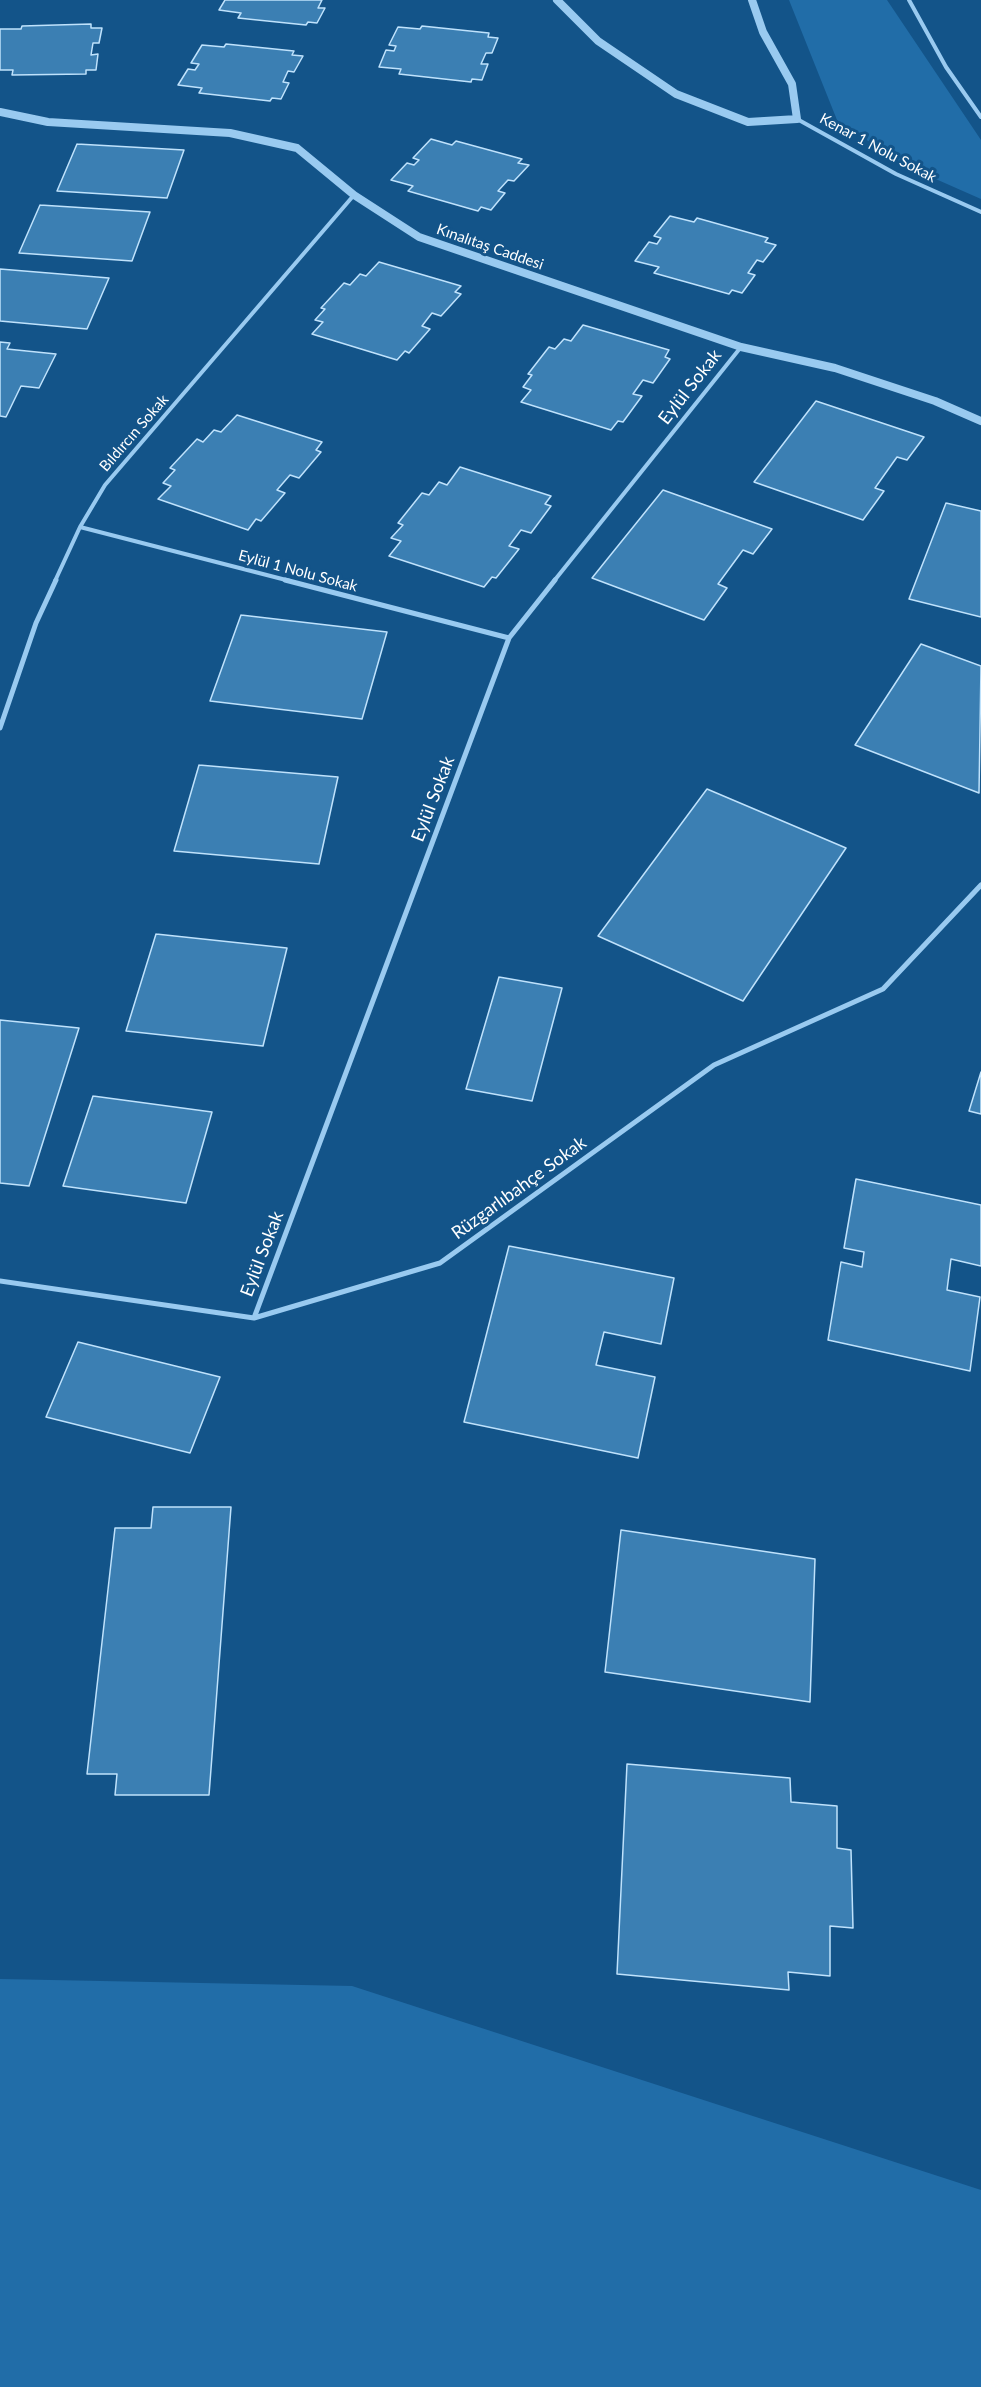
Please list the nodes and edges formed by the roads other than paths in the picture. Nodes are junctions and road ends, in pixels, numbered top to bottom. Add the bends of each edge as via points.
1 (556, 0) edge
2 (752, 0) edge
3 (909, 0) edge
4 (0, 112) edge
5 (981, 117) edge
6 (797, 119) junction
7 (354, 195) junction
8 (981, 212) edge
9 (741, 347) junction
10 (981, 421) edge
11 (80, 527) junction
12 (509, 638) junction
13 (0, 728) edge
14 (981, 885) edge
15 (0, 1281) edge
16 (254, 1318) junction

1 - 6 street via 597,41 676,94 748,122
2 - 6 street via 763,32 792,84
3 - 5 street via 946,67
4 - 7 street, Kınalıtaş Caddesi via 48,122 230,133 297,148
6 - 8 street, Kenar 1 Nolu Sokak via 896,174
7 - 9 street, Kınalıtaş Caddesi via 419,237
7 - 11 street, Bıldırcın Sokak via 105,485
9 - 10 street, Kınalıtaş Caddesi via 835,368 936,401
9 - 12 street, Eylül Sokak
11 - 12 street, Eylül 1 Nolu Sokak
11 - 13 street, Bıldırcın Sokak via 36,623
12 - 16 street, Eylül Sokak
14 - 16 street, Rüzgarlıbahçe Sokak via 883,989 714,1065 440,1263
15 - 16 street, Rüzgarlıbahçe Sokak

